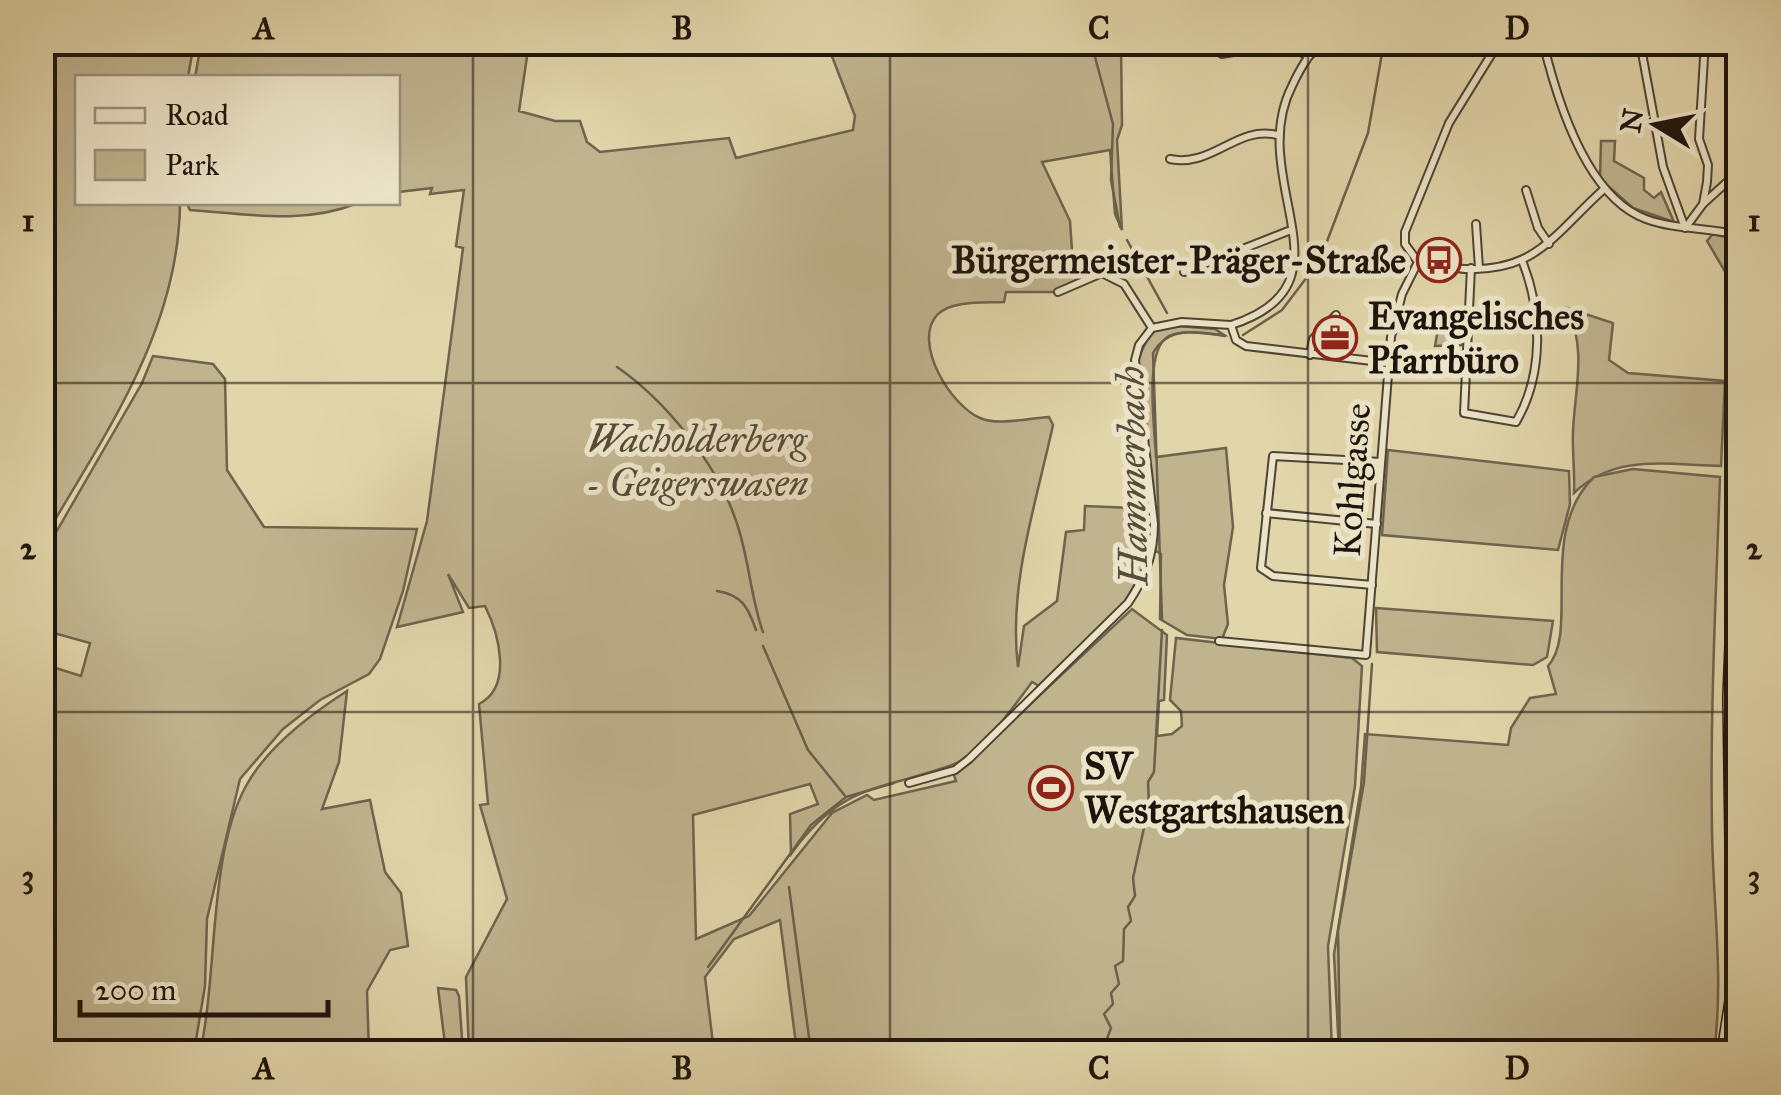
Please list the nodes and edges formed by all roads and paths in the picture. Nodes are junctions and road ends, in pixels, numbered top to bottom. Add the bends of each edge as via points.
1 (1218, 42) edge
2 (1323, 42) edge
3 (1499, 42) edge
4 (1543, 42) edge
5 (1640, 42) edge
6 (1705, 42) edge
7 (1308, 56) junction
8 (1277, 134) junction
9 (1170, 159) dead end
10 (1738, 172) edge
11 (1526, 190) dead end
12 (1603, 190) junction
13 (1703, 204) junction
14 (1476, 224) dead end
15 (1686, 228) junction
16 (1291, 230) junction
17 (1738, 236) edge
18 (1549, 244) junction
19 (1418, 262) junction
20 (1523, 263) junction
21 (1475, 268) junction
22 (1184, 272) dead end
23 (1058, 292) dead end
24 (1336, 315) dead end
25 (1231, 326) junction
26 (1152, 328) junction
27 (1310, 355) junction
28 (1389, 363) junction
29 (1738, 433) edge
30 (1382, 462) junction
31 (1266, 513) junction
32 (1377, 524) junction
33 (1372, 585) junction
34 (1219, 642) dead end
35 (909, 783) dead end
36 (1735, 988) edge
37 (1722, 1052) edge

1 - 7 street via 1222,54 1275,46
2 - 7 street
3 - 19 street via 1449,123 1405,232
4 - 12 street
5 - 15 street via 1663,167
6 - 13 street
7 - 8 street via 1287,95
8 - 9 street via 1240,138 1198,160
8 - 16 street
10 - 13 street
11 - 18 street
12 - 15 street via 1647,220
12 - 18 street
13 - 15 street
14 - 21 street
15 - 17 street
16 - 22 street
16 - 25 street via 1291,284 1266,311
18 - 20 street
19 - 21 street
19 - 28 street, Kohlgasse via 1402,294
20 - 21 street
20 - 21 street via 1536,303 1536,365 1522,411 1509,424 1464,413
23 - 26 street via 1092,276 1115,277
24 - 27 street via 1313,339
25 - 26 street via 1182,322
25 - 27 street via 1246,346
26 - 35 street via 1135,360 1154,524 1141,584 969,759
27 - 28 street
28 - 30 street, Kohlgasse
29 - 36 main road via 1728,698
30 - 31 street via 1272,456
30 - 32 street, Kohlgasse
31 - 32 street
31 - 33 street via 1265,573
32 - 33 street, Kohlgasse
33 - 34 street, Kohlgasse via 1366,655
36 - 37 main road

